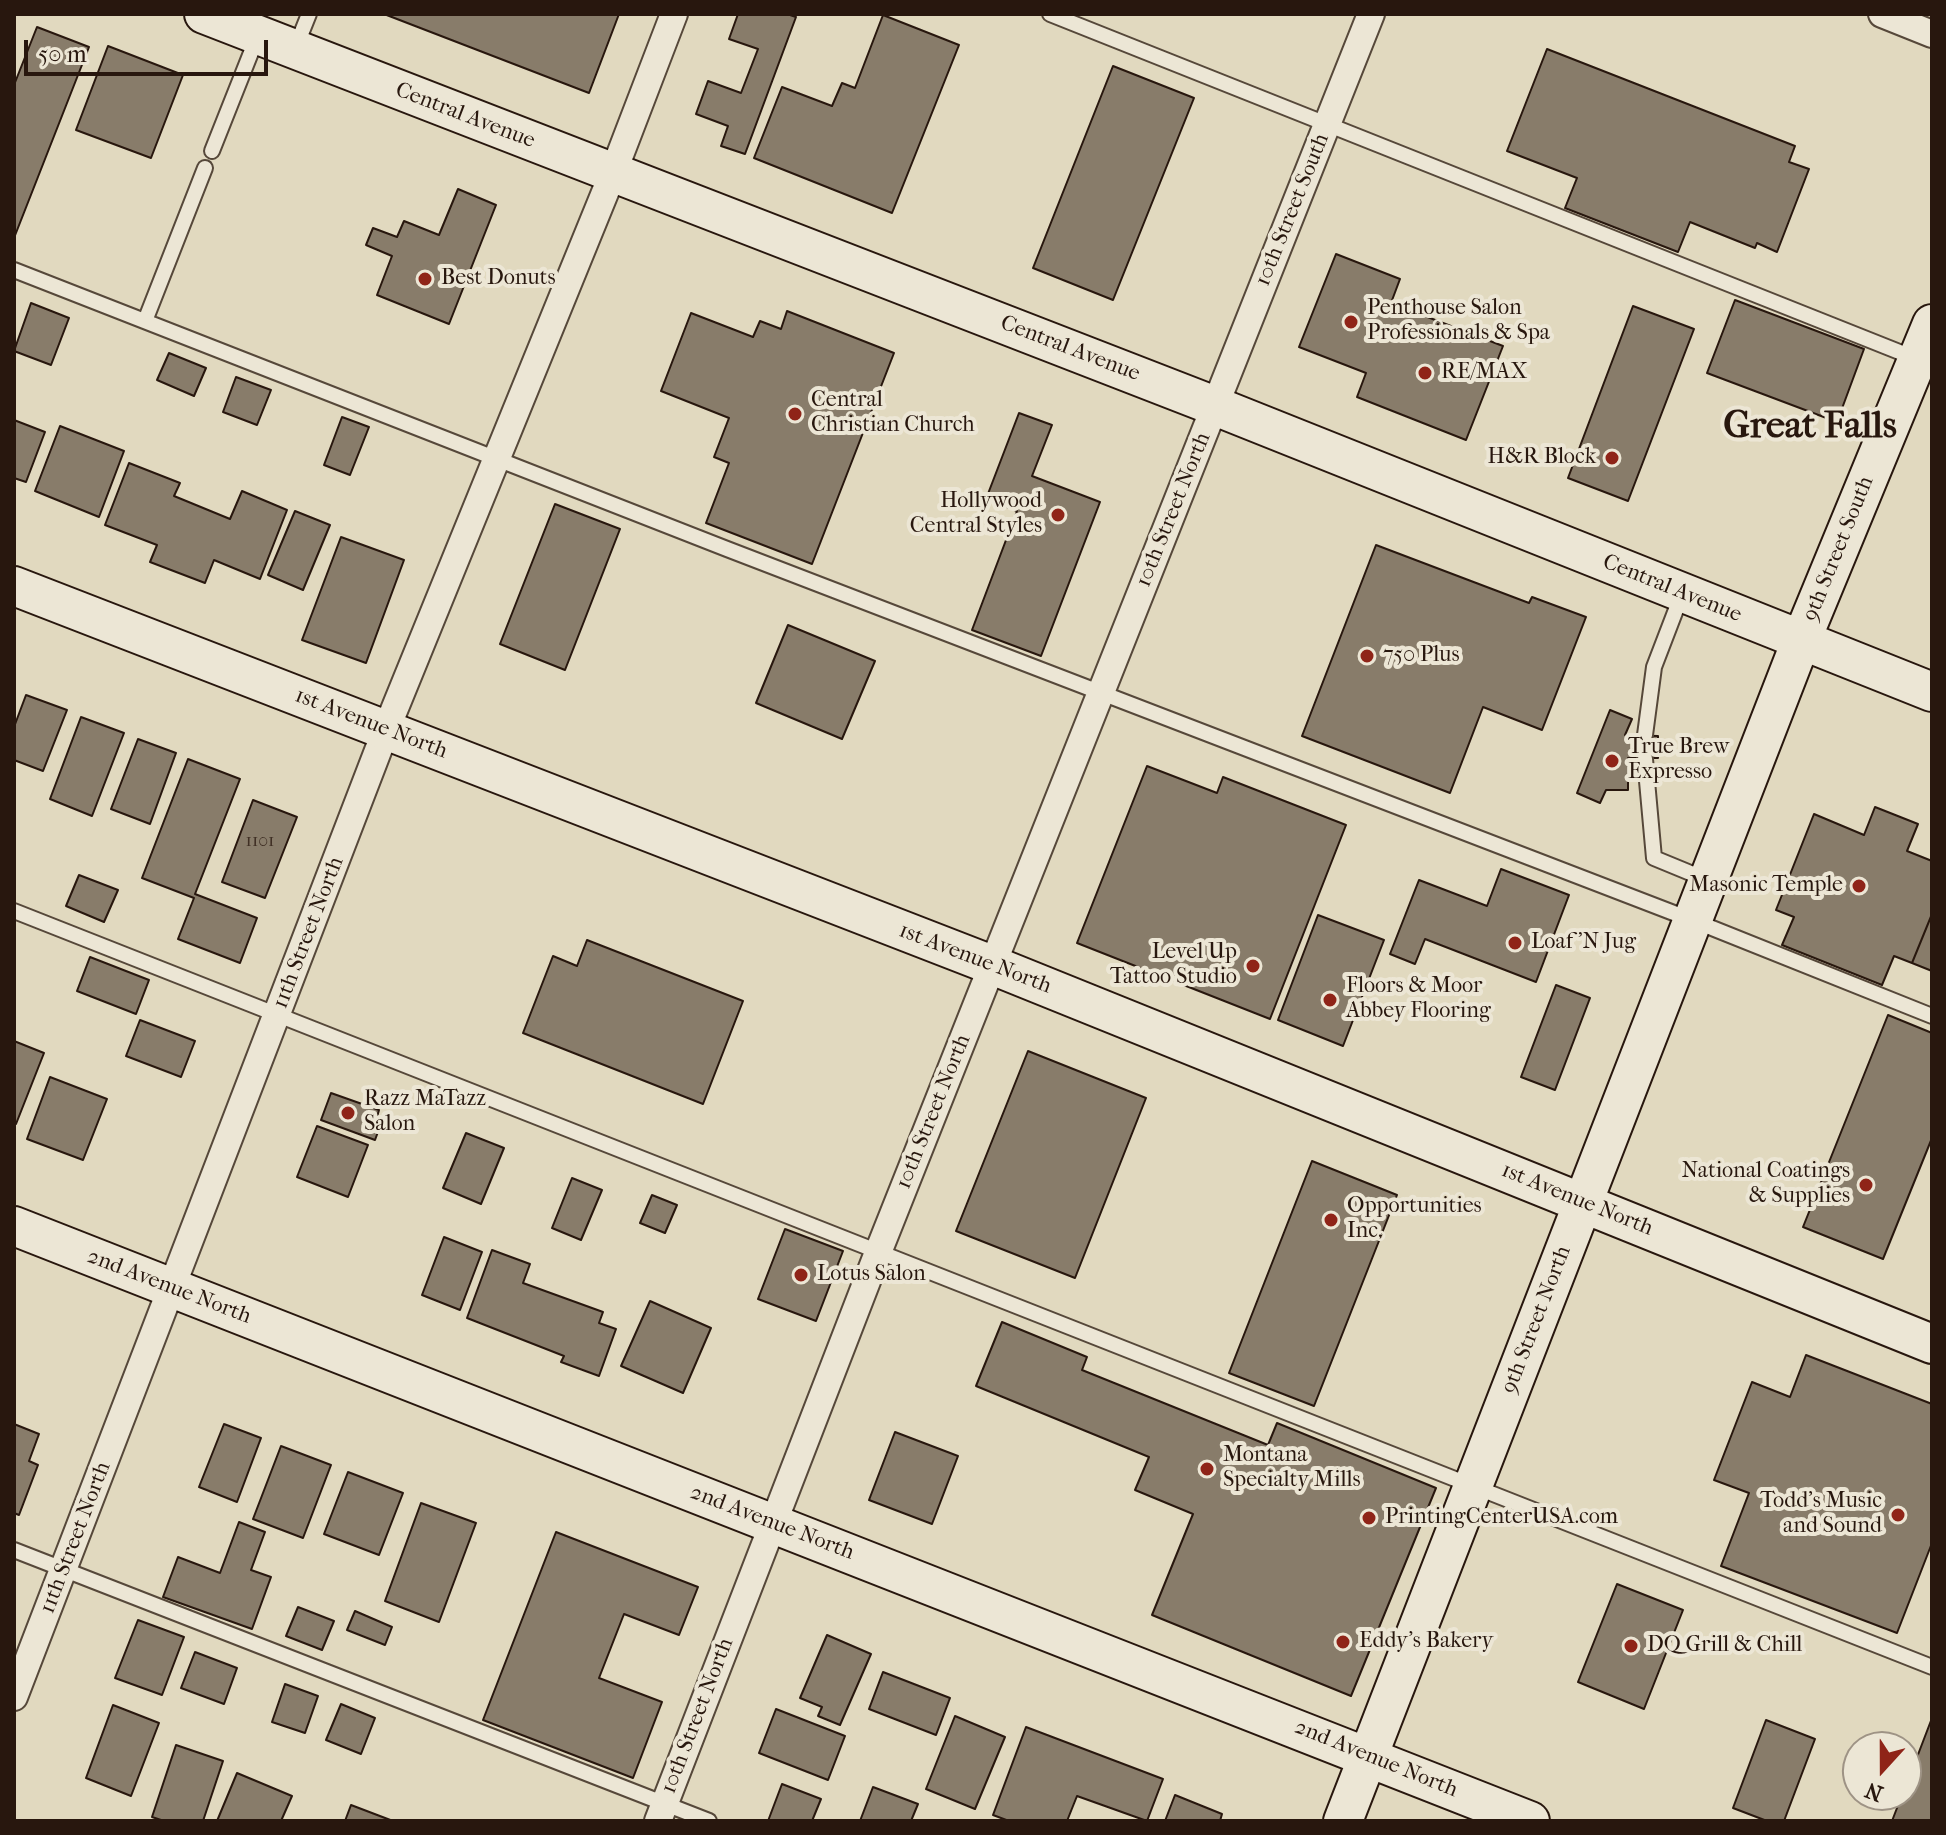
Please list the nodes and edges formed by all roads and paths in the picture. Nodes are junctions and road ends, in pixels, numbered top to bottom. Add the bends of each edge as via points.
1 (204, 14) edge
2 (309, 14) edge
3 (674, 14) edge
4 (1050, 14) edge
5 (1371, 14) edge
6 (1882, 14) edge
7 (1932, 34) edge
8 (258, 35) junction
9 (295, 49) junction
10 (1327, 125) junction
11 (212, 151) dead end
12 (205, 168) dead end
13 (613, 173) junction
14 (14, 270) edge
15 (145, 321) junction
16 (1932, 324) edge
17 (1925, 363) edge
18 (1215, 406) junction
19 (497, 459) junction
20 (14, 586) edge
21 (1682, 593) junction
22 (1801, 641) junction
23 (1932, 692) edge
24 (1101, 693) junction
25 (386, 730) junction
26 (1645, 735) dead end
27 (1645, 759) dead end
28 (1708, 880) junction
29 (14, 911) edge
30 (1692, 920) junction
31 (992, 965) junction
32 (277, 1016) junction
33 (1932, 1016) edge
34 (1582, 1202) junction
35 (14, 1226) edge
36 (879, 1250) junction
37 (173, 1288) junction
38 (1932, 1344) edge
39 (1473, 1486) junction
40 (772, 1523) junction
41 (14, 1550) edge
42 (64, 1569) junction
43 (1932, 1667) edge
44 (14, 1697) edge
45 (1370, 1756) junction
46 (662, 1812) edge
47 (709, 1821) edge
48 (1343, 1821) edge
49 (1530, 1821) edge

1 - 8 main road, Central Avenue
2 - 9 lane
3 - 13 street, 11th Street North
4 - 10 lane
5 - 10 street, 10th Street South
6 - 7 street
8 - 9 main road, Central Avenue
8 - 11 lane
9 - 13 main road, Central Avenue
10 - 17 lane
10 - 18 street, 10th Street South
12 - 15 lane
13 - 18 main road, Central Avenue
13 - 19 street, 11th Street North
14 - 15 lane
15 - 19 lane
16 - 17 main road, 9th Street South
17 - 22 main road, 9th Street South
18 - 21 main road, Central Avenue
18 - 24 street, 10th Street North
19 - 24 lane
19 - 25 street, 11th Street North
20 - 25 main road, 1st Avenue North
21 - 22 main road, Central Avenue
21 - 26 lane via 1654,667
22 - 23 main road, Central Avenue
22 - 28 main road, 9th Street North
24 - 30 lane
24 - 31 street, 10th Street North
25 - 31 main road, 1st Avenue North
25 - 32 street, 11th Street North
27 - 28 lane via 1654,858
28 - 30 main road, 9th Street North
29 - 32 lane
30 - 33 lane
30 - 34 main road, 9th Street North
31 - 34 main road, 1st Avenue North
31 - 36 street, 10th Street North
32 - 36 lane
32 - 37 street, 11th Street North
34 - 38 main road, 1st Avenue North
34 - 39 main road, 9th Street North
35 - 37 main road, 2nd Avenue North
36 - 39 lane
36 - 40 street, 10th Street North
37 - 40 main road, 2nd Avenue North
37 - 42 street, 11th Street North
39 - 43 lane
39 - 45 main road, 9th Street North
40 - 45 main road, 2nd Avenue North
40 - 46 street, 10th Street North
41 - 42 lane
42 - 44 street, 11th Street North
42 - 46 lane
45 - 48 main road, 9th Street North
45 - 49 main road, 2nd Avenue North
46 - 47 lane

